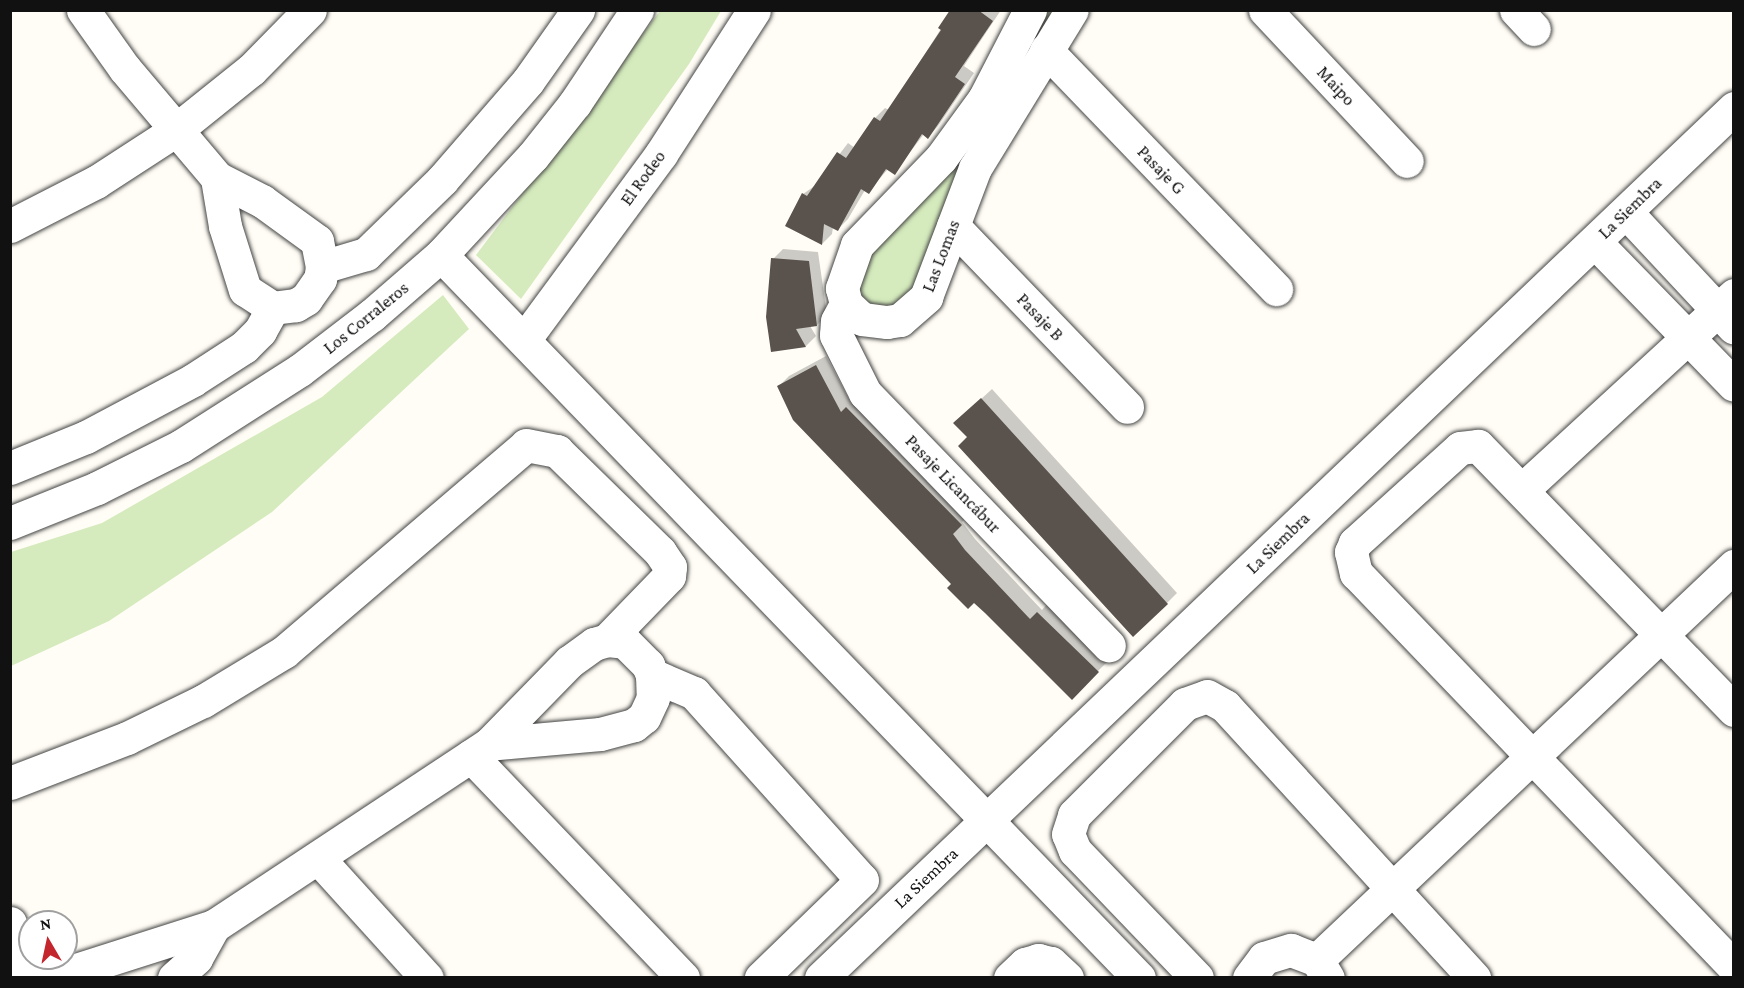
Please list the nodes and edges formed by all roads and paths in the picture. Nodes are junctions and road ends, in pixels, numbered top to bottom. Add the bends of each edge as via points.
1 (83, 10) edge
2 (310, 10) edge
3 (578, 10) edge
4 (637, 10) edge
5 (754, 10) edge
6 (1030, 10) edge
7 (1072, 10) edge
8 (1265, 10) edge
9 (1046, 50) junction
10 (996, 105) junction
11 (1734, 108) edge
12 (176, 130) junction
13 (1407, 160) dead end
14 (217, 178) junction
15 (1626, 212) junction
16 (10, 226) edge
17 (953, 226) junction
18 (1595, 242) junction
19 (441, 255) junction
20 (322, 267) junction
21 (1276, 289) dead end
22 (846, 304) junction
23 (273, 308) junction
24 (1728, 311) edge
25 (1687, 337) junction
26 (524, 339) junction
27 (1734, 385) edge
28 (1127, 407) dead end
29 (10, 468) edge
30 (1522, 490) junction
31 (10, 523) edge
32 (1734, 566) edge
33 (1661, 635) junction
34 (607, 640) junction
35 (1109, 646) dead end
36 (652, 675) junction
37 (1734, 710) edge
38 (480, 750) junction
39 (1532, 757) junction
40 (10, 783) edge
41 (988, 819) junction
42 (318, 858) junction
43 (1392, 888) junction
44 (10, 923) edge
45 (214, 926) junction
46 (1734, 967) edge
47 (119, 968) edge
48 (1322, 969) edge
49 (30, 978) edge
50 (51, 978) edge
51 (174, 978) edge
52 (427, 978) edge
53 (683, 978) edge
54 (761, 978) edge
55 (821, 978) edge
56 (1010, 978) edge
57 (1067, 978) edge
58 (1139, 978) edge
59 (1197, 978) edge
60 (1249, 978) edge
61 (1474, 978) edge

1 - 12 street
2 - 12 street via 252,70
3 - 20 street via 528,81 442,180 366,254
4 - 19 street, Los Corraleros via 540,147
5 - 26 street, El Rodeo via 661,154
6 - 10 street, Las Lomas
7 - 9 street, Las Lomas
8 - 13 street, Maipo
9 - 10 street, Las Lomas
9 - 21 street, Pasaje G
10 - 17 street, Las Lomas
10 - 22 street, Las Lomas via 857,245 842,280
11 - 15 street, La Siembra
12 - 14 street
12 - 16 street via 96,182
14 - 20 street via 262,201 317,241
14 - 23 street via 240,280 253,298
15 - 18 street, La Siembra
15 - 24 street
17 - 22 street, Las Lomas via 926,297 911,313 900,320 874,322 862,319
17 - 28 street, Pasaje B
18 - 25 street
18 - 41 street, La Siembra
19 - 26 street
19 - 31 street, Los Corraleros via 342,339 222,422 97,488
20 - 23 street via 317,285 306,299 284,309
22 - 35 street, Pasaje Licancábur via 837,321 836,335 865,393
23 - 29 street via 260,331 244,347 193,380 86,437
24 - 25 street
25 - 27 street
25 - 30 street
26 - 41 street
30 - 33 street
30 - 39 street via 1483,450 1466,445 1355,543 1350,561 1356,573
32 - 33 street
33 - 37 street
33 - 39 street
34 - 36 street via 625,642 634,649
34 - 38 street via 580,652
34 - 40 street via 669,576 670,567 660,552 557,451 526,445 284,652 203,701 127,738
36 - 38 street via 649,708 634,725 600,734
36 - 54 street via 694,693 862,880
38 - 42 street
38 - 53 street
39 - 43 street
39 - 46 street
41 - 55 street, La Siembra
41 - 58 street
42 - 45 street
42 - 52 street
43 - 48 street
43 - 59 street via 1225,706 1207,696 1191,699 1074,815 1068,834 1075,851
43 - 61 street
44 - 49 street
45 - 47 street
45 - 51 street via 196,958
47 - 50 street
48 - 60 street via 1304,952 1276,951 1264,957
56 - 57 street via 1025,964 1038,960 1051,963

